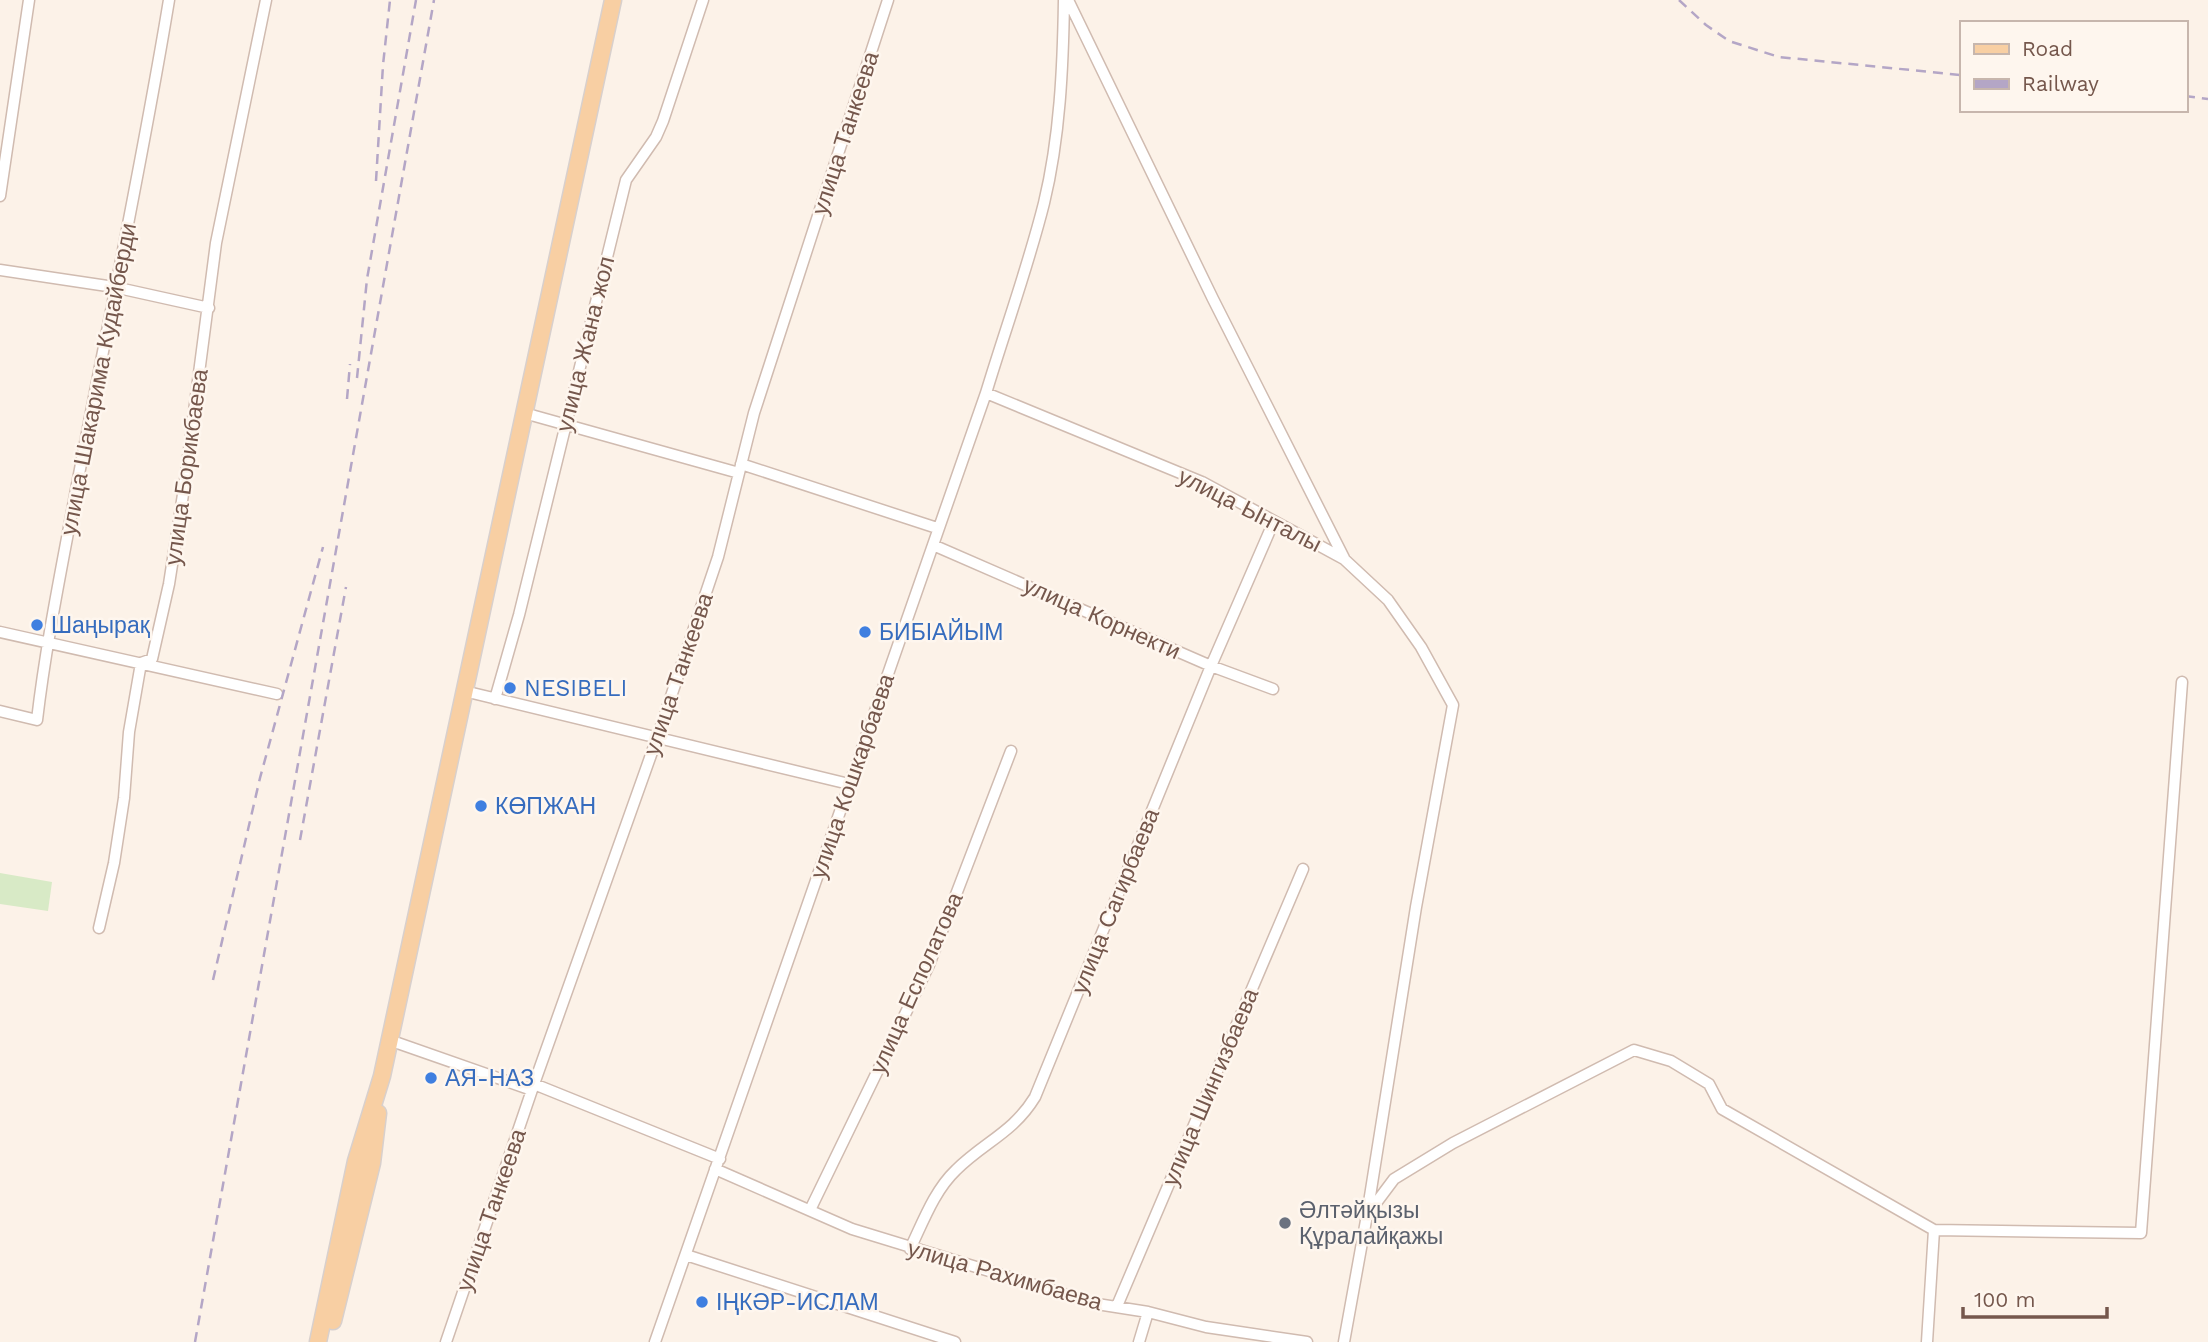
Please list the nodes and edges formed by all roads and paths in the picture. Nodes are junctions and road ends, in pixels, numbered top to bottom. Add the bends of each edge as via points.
1 (29, 0) edge
2 (169, 0) edge
3 (266, 0) edge
4 (613, 0) edge
5 (703, 0) edge
6 (888, 0) edge
7 (1066, 0) edge
8 (0, 195) edge
9 (0, 270) edge
10 (114, 286) junction
11 (209, 308) junction
12 (986, 393) junction
13 (524, 413) junction
14 (565, 425) junction
15 (740, 468) junction
16 (1274, 521) junction
17 (937, 528) junction
18 (933, 545) junction
19 (1344, 559) junction
20 (0, 632) edge
21 (48, 642) junction
22 (141, 663) junction
23 (1211, 666) junction
24 (2182, 682) dead end
25 (1272, 689) dead end
26 (464, 691) junction
27 (277, 694) dead end
28 (495, 699) junction
29 (0, 711) edge
30 (657, 738) junction
31 (1011, 751) dead end
32 (849, 784) junction
33 (1303, 869) dead end
34 (99, 928) dead end
35 (389, 1040) junction
36 (533, 1087) junction
37 (364, 1162) junction
38 (717, 1164) junction
39 (810, 1210) junction
40 (1367, 1215) junction
41 (1934, 1230) junction
42 (910, 1249) junction
43 (686, 1255) junction
44 (1117, 1306) junction
45 (1148, 1312) junction
46 (318, 1342) edge
47 (328, 1342) edge
48 (446, 1342) edge
49 (655, 1342) edge
50 (955, 1342) edge
51 (1139, 1342) edge
52 (1307, 1342) edge
53 (1344, 1342) edge
54 (1927, 1342) edge

1 - 8 street
2 - 10 street, улица Шакарима Кудайберди
3 - 11 street, улица Борикбаева via 216,243
4 - 13 main road
5 - 14 street, улица Жана жол via 663,121 626,180
6 - 15 street, улица Танкеева
7 - 12 street, улица Кошкарбаева via 1059,101 1044,201
7 - 19 street
9 - 10 street
10 - 11 street
10 - 21 street, улица Шакарима Кудайберди
11 - 22 street, улица Борикбаева via 169,584 152,659
12 - 16 street, улица Ынталы via 1202,482
12 - 17 street, улица Кошкарбаева
13 - 14 street
13 - 26 main road
14 - 15 street
14 - 28 street, улица Жана жол
15 - 17 street
15 - 30 street, улица Танкеева via 718,557
16 - 19 street, улица Ынталы
16 - 23 street, улица Сагирбаева
17 - 18 street, улица Кошкарбаева
18 - 23 street, улица Корнекти
18 - 32 street, улица Кошкарбаева
19 - 40 street, улица Ынталы via 1388,600 1453,705
20 - 21 street
21 - 22 street
21 - 29 street, улица Шакарима Кудайберди via 37,720
22 - 27 street
22 - 34 street, улица Борикбаева via 114,863
23 - 25 street, улица Корнекти
23 - 42 street, улица Сагирбаева via 1035,1097 1024,1115 956,1170 929,1209
24 - 41 street via 2141,1233
26 - 28 street
26 - 35 main road
28 - 30 street
30 - 32 street
30 - 36 street, улица Танкеева
31 - 39 street, улица Есполатова via 929,965
32 - 38 street, улица Кошкарбаева
33 - 44 street, улица Шингизбаева
35 - 36 street, улица Рахимбаева
35 - 37 main road
36 - 38 street, улица Рахимбаева
36 - 48 street, улица Танкеева
37 - 46 main road
37 - 47 main road
38 - 39 street, улица Рахимбаева
38 - 43 street, улица Кошкарбаева
39 - 42 street, улица Рахимбаева
40 - 41 street via 1394,1179 1463,1137 1634,1050 1671,1061 1709,1084 1722,1109
40 - 53 street
41 - 54 street
42 - 44 street, улица Рахимбаева
43 - 49 street, улица Кошкарбаева
43 - 50 street
44 - 45 street, улица Рахимбаева
45 - 51 street
45 - 52 street, улица Рахимбаева

